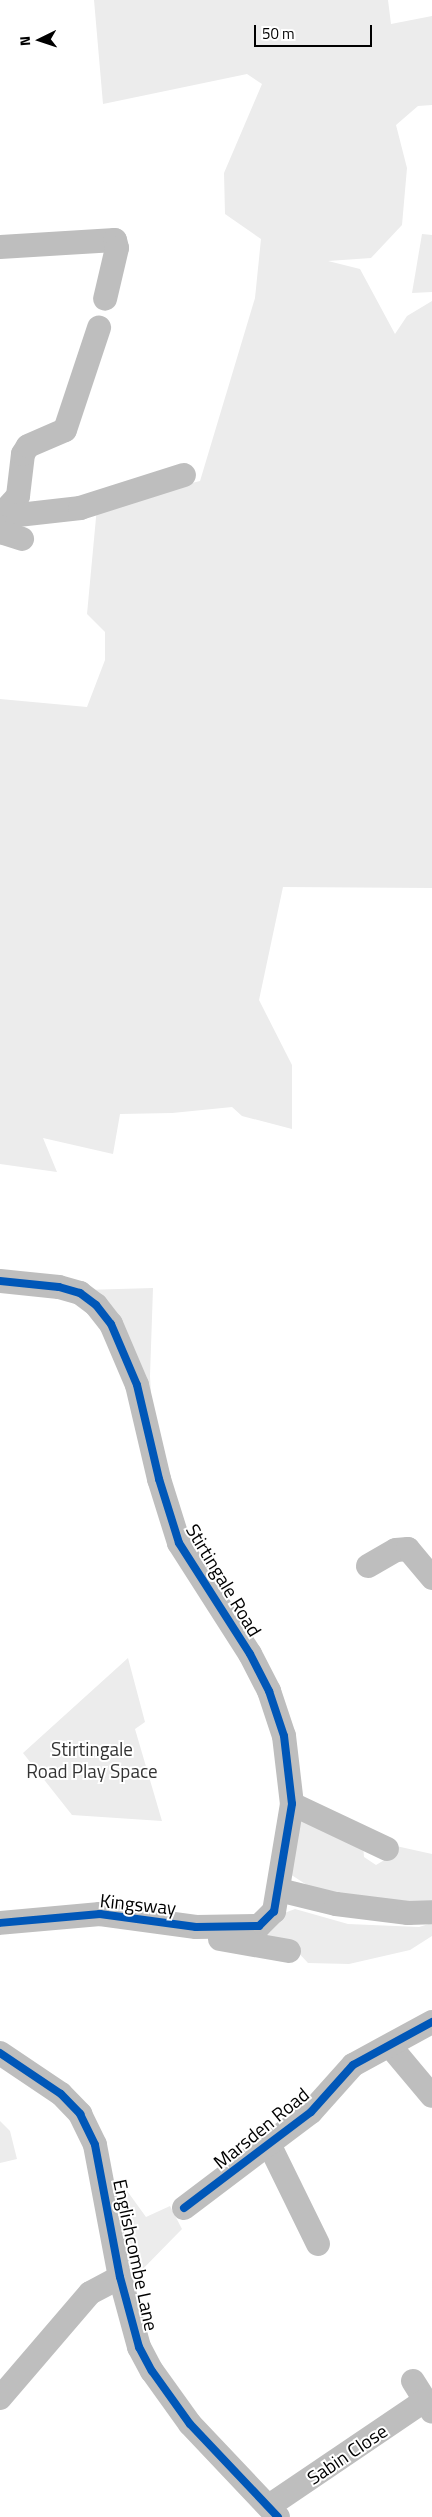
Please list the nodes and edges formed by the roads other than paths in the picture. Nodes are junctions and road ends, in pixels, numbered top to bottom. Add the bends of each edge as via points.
1 (0, 247) edge
2 (105, 299) dead end
3 (99, 328) dead end
4 (184, 475) dead end
5 (0, 517) edge
6 (0, 527) edge
7 (22, 539) dead end
8 (0, 1281) edge
9 (368, 1566) dead end
10 (432, 1578) edge
11 (292, 1804) junction
12 (387, 1849) dead end
13 (279, 1890) junction
14 (432, 1912) edge
15 (269, 1917) joint
16 (0, 1923) edge
17 (196, 1927) junction
18 (289, 1951) dead end
19 (432, 2022) edge
20 (390, 2046) junction
21 (0, 2053) edge
22 (432, 2096) edge
23 (270, 2146) junction
24 (184, 2208) dead end
25 (318, 2244) dead end
26 (120, 2277) junction
27 (0, 2398) edge
28 (423, 2398) edge
29 (274, 2512) edge

1 - 2 street via 115,240 117,248
3 - 5 street via 65,430 28,446 23,454 18,496
4 - 5 street via 80,508
6 - 7 street via 4,533
8 - 11 street, Stirtingale Road via 59,1287 80,1294 96,1305 111,1324 137,1385 159,1479 179,1543 250,1654 269,1691 284,1736
9 - 10 street via 396,1550 408,1549
11 - 12 street
11 - 13 street, Stirtingale Road
13 - 14 street via 336,1904 408,1913
13 - 15 street, Stirtingale Road via 274,1911
15 - 17 street, Kingsway via 259,1926 247,1929
16 - 17 street, Kingsway via 100,1914
17 - 18 street, Kingsway via 224,1941
19 - 20 street, Marsden Road
20 - 22 street
20 - 23 street, Marsden Road via 353,2065 311,2112
21 - 26 street, Englishcombe Lane via 61,2094 80,2114 95,2145
23 - 24 street, Marsden Road
23 - 25 street, Marsden Road
26 - 27 street via 90,2293
26 - 29 street, Englishcombe Lane via 136,2338 152,2371 190,2424
28 - 29 street, Sabin Close

